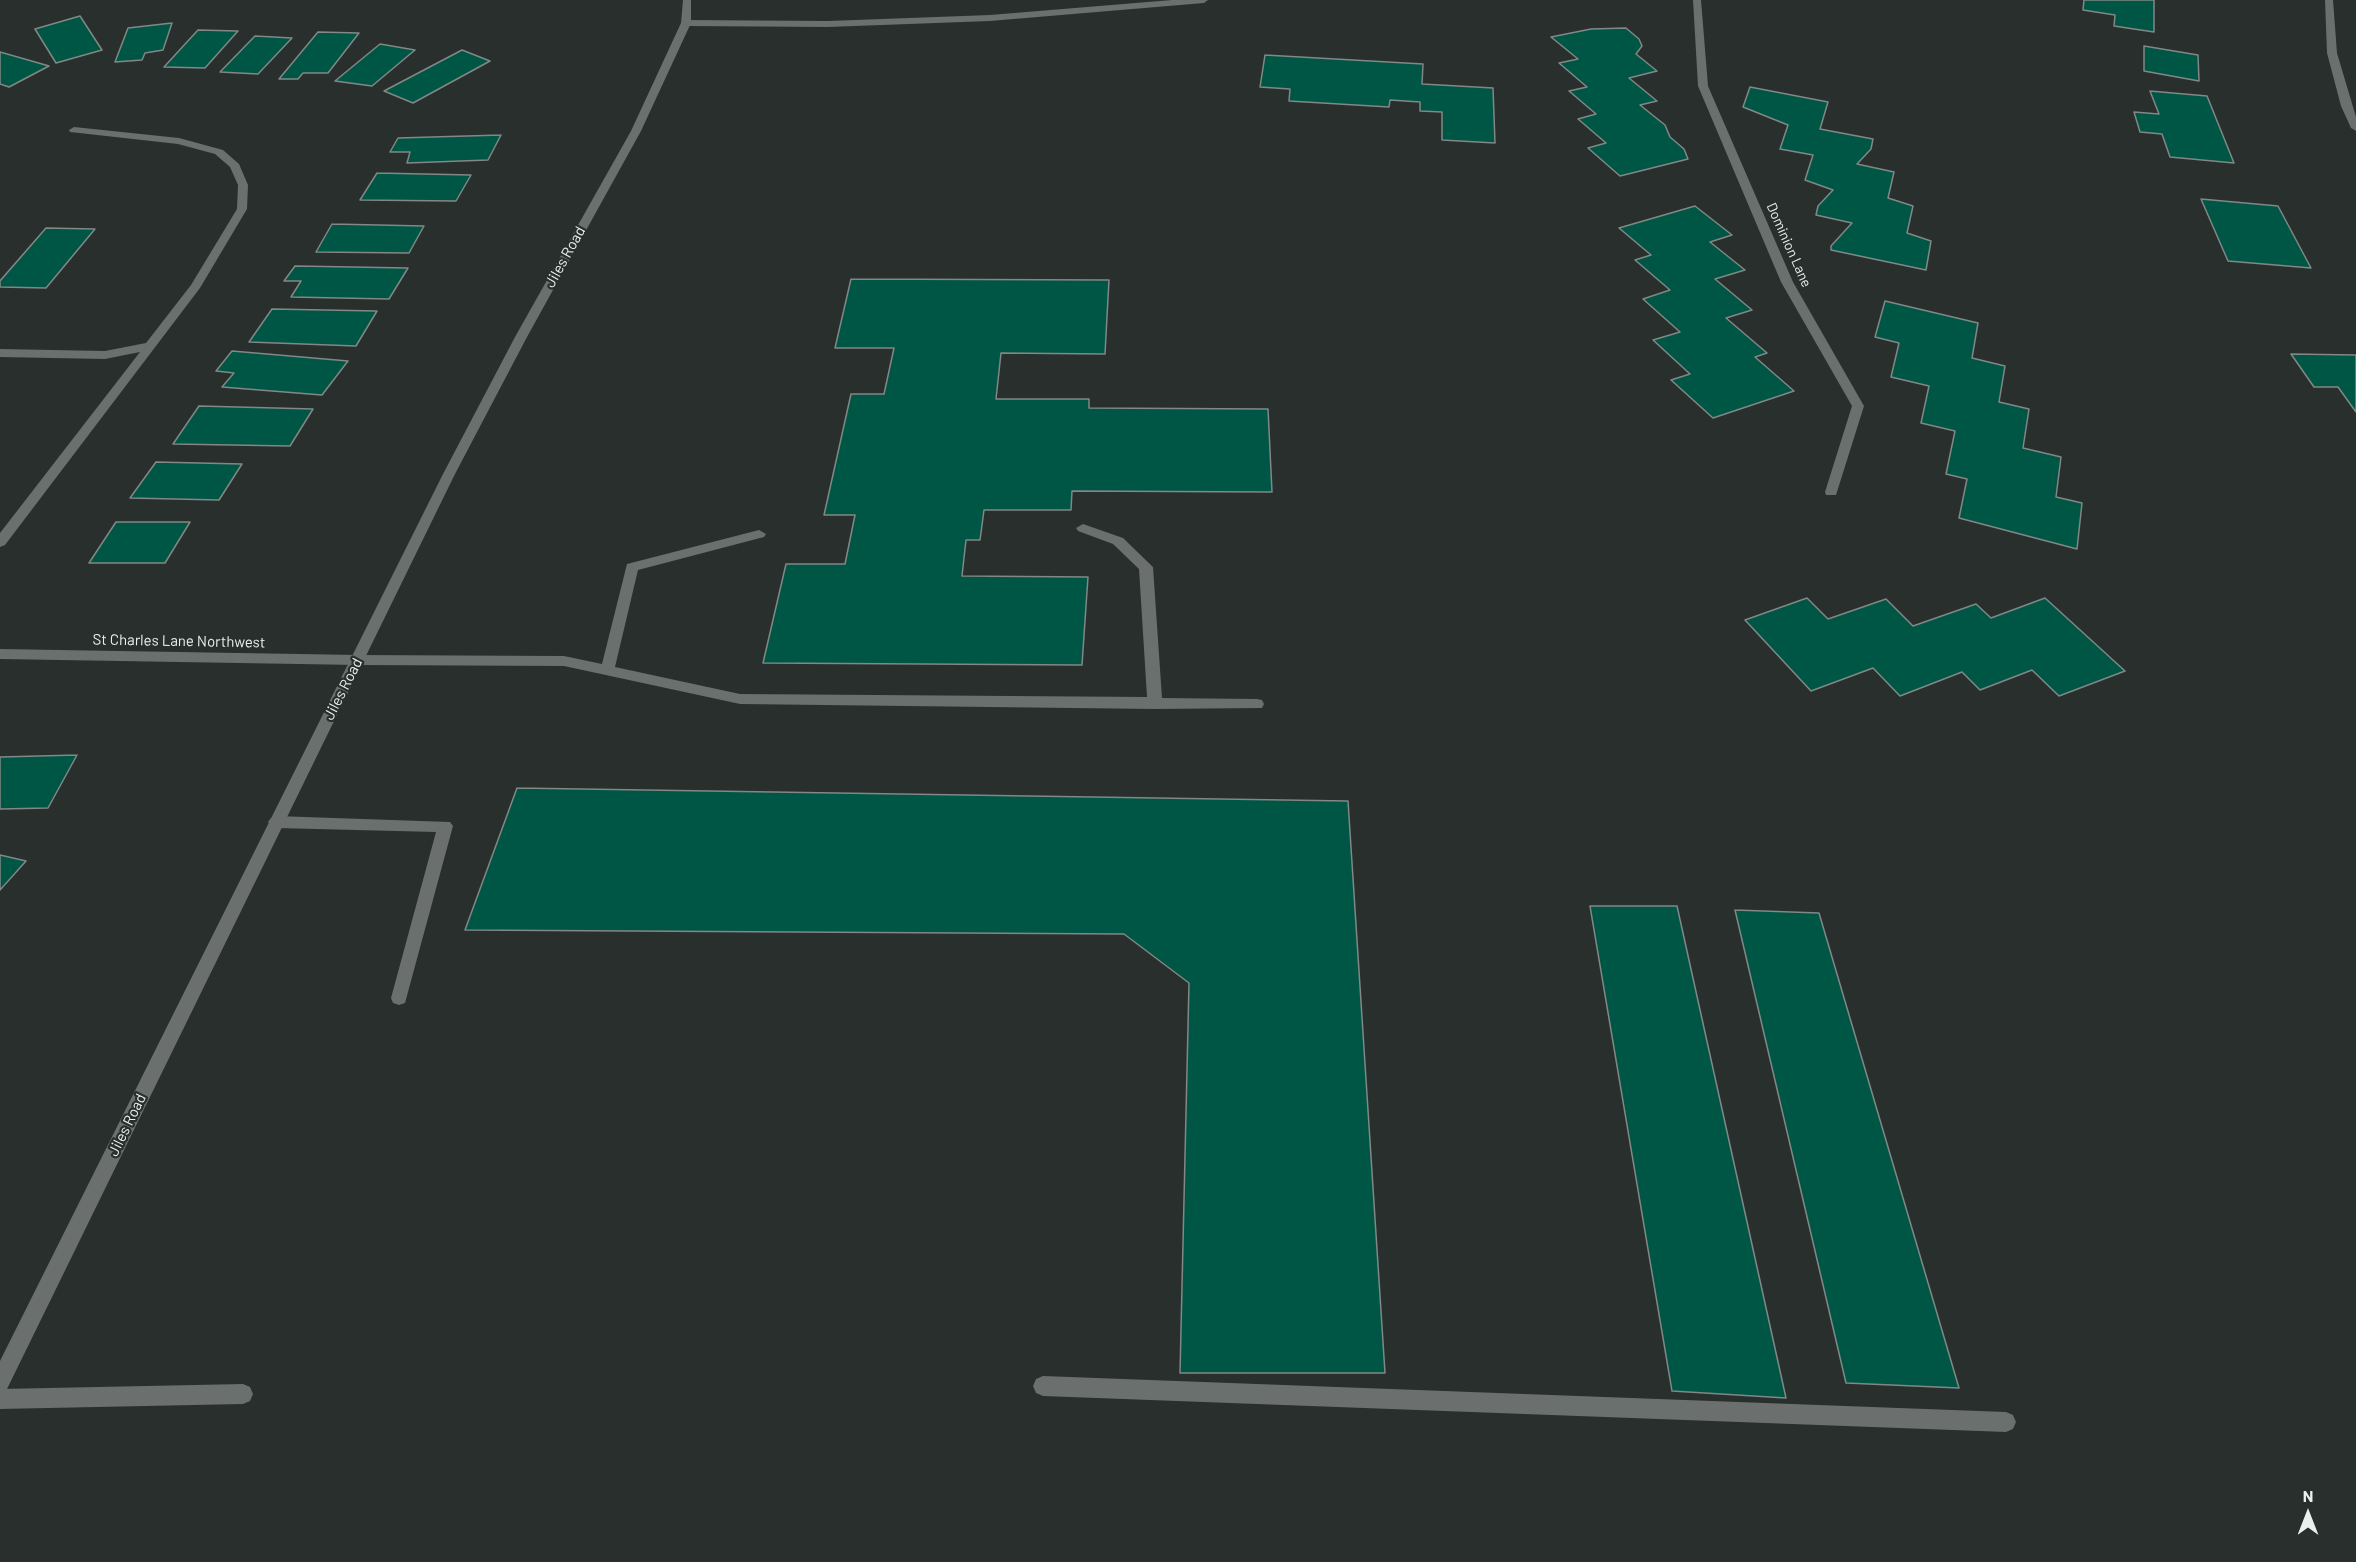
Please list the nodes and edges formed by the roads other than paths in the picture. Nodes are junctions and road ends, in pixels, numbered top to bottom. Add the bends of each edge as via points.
1 (687, 0) edge
2 (1204, 0) edge
3 (1696, 0) edge
4 (2329, 0) edge
5 (686, 23) junction
6 (2356, 128) edge
7 (74, 130) dead end
8 (150, 346) junction
9 (0, 353) edge
10 (1831, 492) dead end
11 (1083, 528) dead end
12 (759, 534) dead end
13 (0, 542) edge
14 (0, 654) edge
15 (358, 660) junction
16 (608, 671) junction
17 (1155, 704) junction
18 (1257, 704) dead end
19 (276, 822) junction
20 (399, 998) dead end
21 (0, 1382) edge
22 (1043, 1386) dead end
23 (243, 1394) dead end
24 (0, 1399) edge
25 (2006, 1422) dead end

1 - 5 street, Jiles Road
2 - 5 street via 903,22
3 - 10 street, Dominion Lane via 1703,86 1787,282 1858,406
4 - 6 street via 2332,53
5 - 15 street, Jiles Road via 636,131 501,375
7 - 8 street via 179,141 219,152 235,166 243,185 242,209 226,241
8 - 9 street via 105,355
8 - 13 street
11 - 17 street via 1118,541 1146,567
12 - 16 street via 632,567
14 - 15 street, St Charles Lane Northwest
15 - 16 street, St Charles Lane Northwest via 564,661
15 - 19 street, Jiles Road
16 - 17 street, St Charles Lane Northwest via 740,699
17 - 18 street, St Charles Lane Northwest
19 - 20 street via 445,826
19 - 21 street, Jiles Road
22 - 25 street
23 - 24 street

